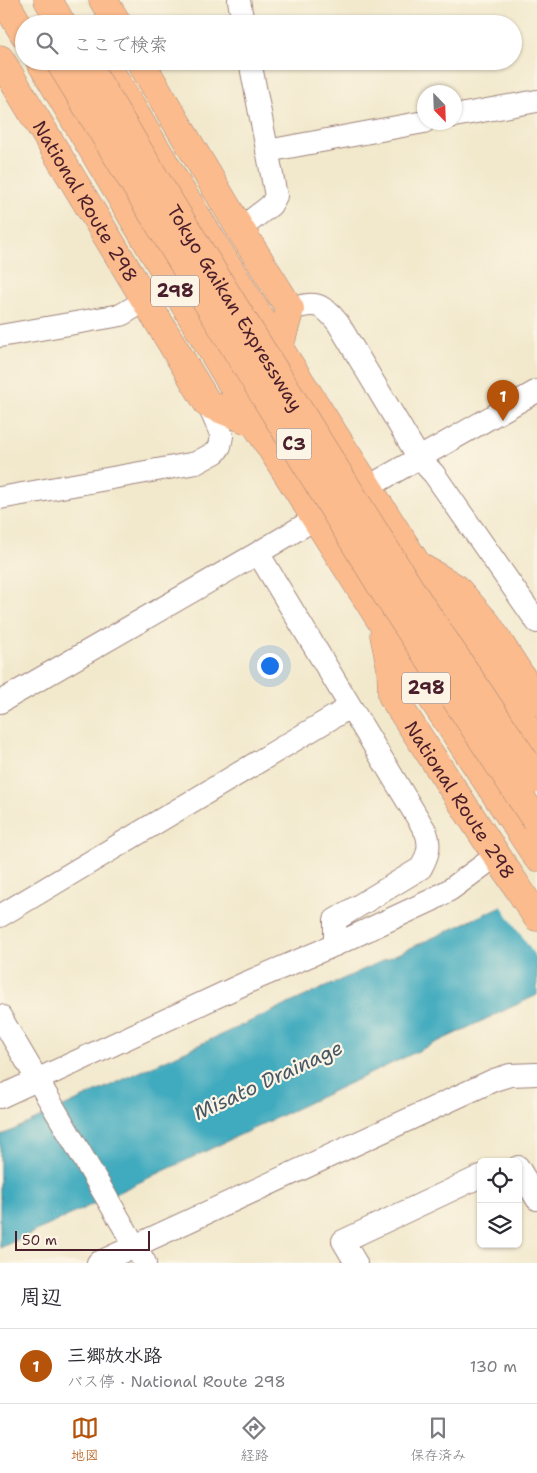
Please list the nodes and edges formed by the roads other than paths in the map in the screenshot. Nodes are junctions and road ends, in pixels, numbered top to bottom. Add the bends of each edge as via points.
1 (4, 0) edge
2 (22, 0) edge
3 (48, 0) edge
4 (68, 0) edge
5 (103, 0) edge
6 (239, 0) edge
7 (31, 15) edge
8 (57, 15) edge
9 (77, 15) edge
10 (112, 15) edge
11 (242, 15) edge
12 (15, 19) edge
13 (0, 59) edge
14 (45, 70) edge
15 (64, 70) edge
16 (89, 70) edge
17 (109, 70) edge
18 (145, 70) edge
19 (252, 70) edge
20 (537, 101) edge
21 (462, 115) edge
22 (417, 123) edge
23 (267, 151) junction
24 (240, 229) junction
25 (146, 300) junction
26 (290, 309) junction
27 (0, 336) edge
28 (279, 348) junction
29 (537, 391) edge
30 (208, 404) junction
31 (255, 424) junction
32 (419, 458) junction
33 (368, 487) junction
34 (0, 498) edge
35 (316, 518) junction
36 (258, 552) junction
37 (417, 564) junction
38 (533, 607) edge
39 (381, 621) junction
40 (537, 701) edge
41 (0, 702) edge
42 (350, 707) junction
43 (537, 743) edge
44 (537, 779) edge
45 (533, 839) edge
46 (498, 857) junction
47 (0, 916) edge
48 (537, 917) edge
49 (335, 945) junction
50 (0, 1016) edge
51 (537, 1074) edge
52 (43, 1089) junction
53 (0, 1097) edge
54 (522, 1174) edge
55 (477, 1178) edge
56 (537, 1199) edge
57 (135, 1247) edge
58 (98, 1263) edge
59 (356, 1263) edge

1 - 12 highway
2 - 7 highway
3 - 8 highway
4 - 9 highway
5 - 10 highway
6 - 11 street
13 - 25 highway, National Route 298 / 298
14 - 31 highway, National Route 298 / 298
15 - 45 highway, Tokyo Gaikan Expressway / C3, bridge
16 - 44 highway, Tokyo Gaikan Expressway / C3, bridge via 412,592
17 - 28 highway
18 - 24 highway
19 - 23 street
20 - 21 street
22 - 23 street
23 - 24 street via 276,196 271,205
24 - 26 highway
25 - 27 street via 121,314
25 - 30 highway, National Route 298 / 298
26 - 28 highway
26 - 32 street via 306,304 328,310
28 - 33 highway
29 - 32 street
30 - 31 highway
30 - 34 street via 222,436 220,446 216,452 196,463
31 - 35 highway, National Route 298 / 298
32 - 33 street
32 - 38 street
33 - 35 street
33 - 37 highway
35 - 36 street
35 - 39 highway, National Route 298 / 298
36 - 41 street
36 - 42 street
37 - 40 highway via 456,588 488,625
37 - 43 highway
39 - 45 highway, National Route 298 / 298
39 - 46 highway, National Route 298 / 298 via 391,668 392,696
42 - 47 street
42 - 49 street via 429,841 428,856 421,868 335,920
45 - 46 street
46 - 48 highway, National Route 298 / 298
46 - 49 street via 432,900
49 - 52 street via 248,982
50 - 52 street
51 - 57 street via 510,1075 494,1080
52 - 53 street
52 - 57 street
54 - 56 street
55 - 59 street via 343,1241
57 - 58 street

